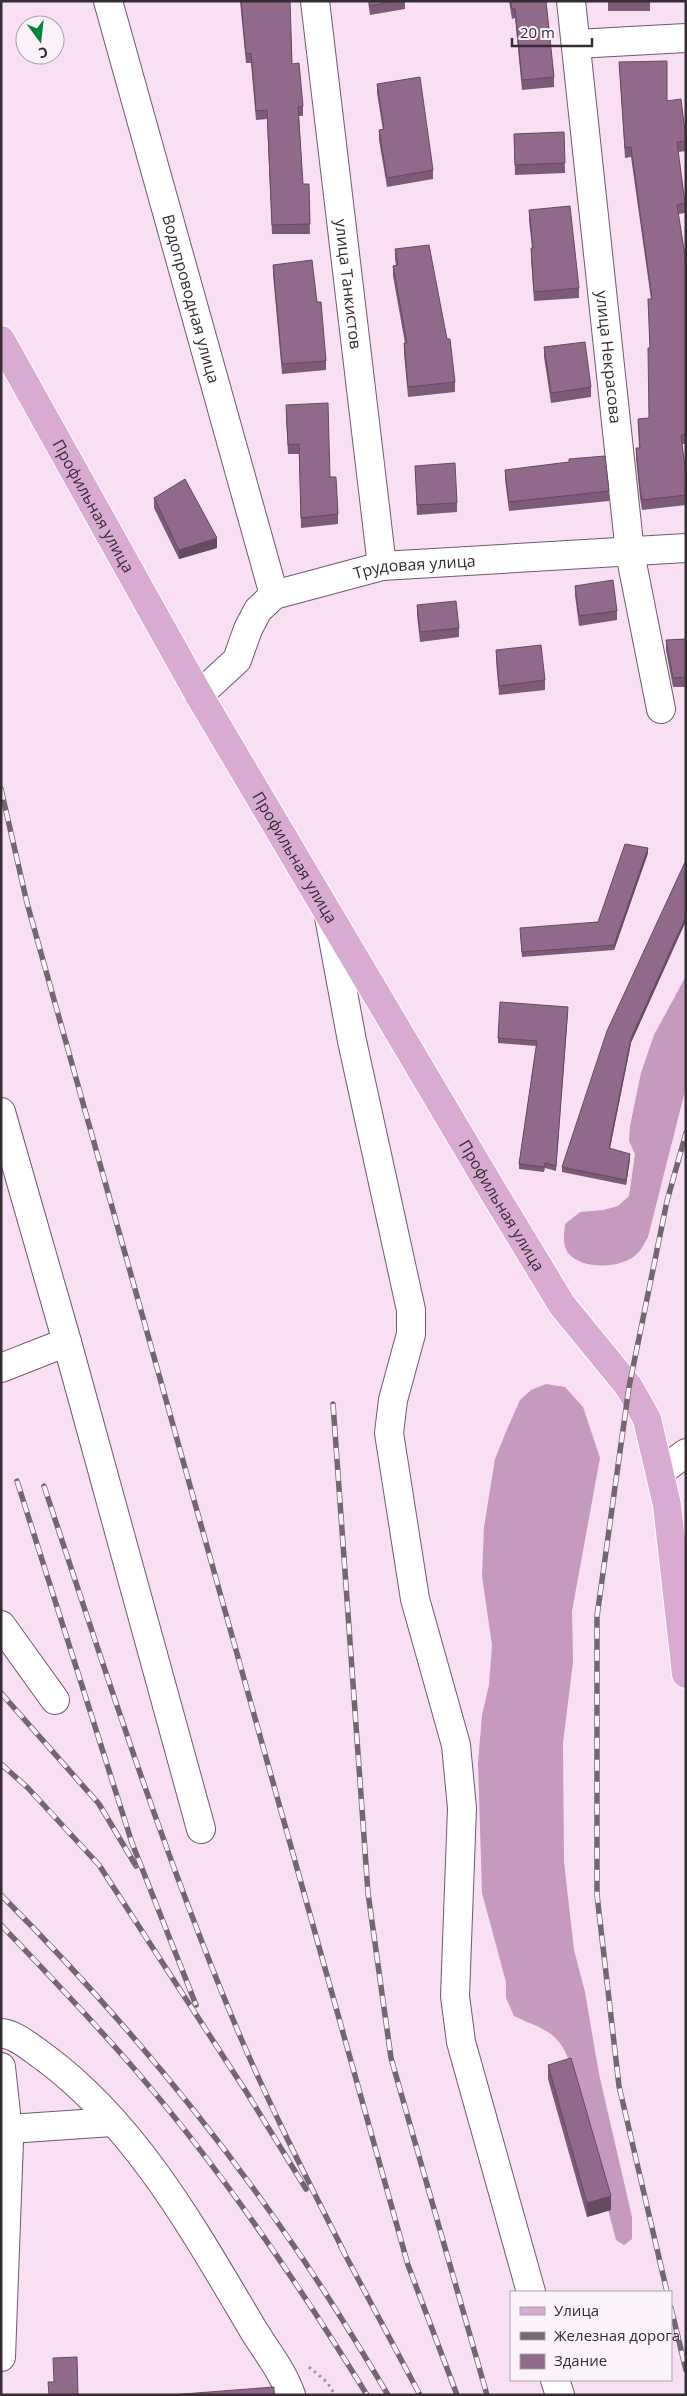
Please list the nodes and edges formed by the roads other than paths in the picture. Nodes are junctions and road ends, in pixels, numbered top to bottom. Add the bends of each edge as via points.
1 (108, 1) edge
2 (315, 1) edge
3 (571, 1) edge
4 (686, 38) edge
5 (576, 44) junction
6 (1, 340) edge
7 (686, 548) edge
8 (630, 553) junction
9 (382, 566) junction
10 (274, 595) junction
11 (199, 695) junction
12 (661, 710) dead end
13 (329, 915) junction
14 (1, 1112) edge
15 (67, 1342) junction
16 (1, 1368) edge
17 (686, 1453) edge
18 (660, 1472) junction
19 (1, 1625) edge
20 (686, 1674) edge
21 (55, 1700) dead end
22 (201, 1828) dead end
23 (1, 2033) edge
24 (2, 2068) edge
25 (112, 2122) junction
26 (8, 2128) junction
27 (4, 2172) edge
28 (531, 2291) edge
29 (1, 2357) edge
30 (555, 2381) edge
31 (291, 2395) edge
32 (560, 2395) edge

1 - 10 street, Водопроводная улица
2 - 9 street, улица Танкистов
3 - 5 street, улица Некрасова
4 - 5 street
5 - 8 street, улица Некрасова
6 - 11 main road, Профильная улица
7 - 8 street, Трудовая улица
8 - 9 street, Трудовая улица
8 - 12 street, улица Некрасова
9 - 10 street, Трудовая улица
10 - 11 street via 258,610 237,660
11 - 13 main road, Профильная улица
13 - 18 main road, Профильная улица via 562,1305 629,1386 647,1419
13 - 28 street via 352,1042 411,1310 411,1334 393,1400 389,1433 414,1599 456,1745 462,1808 455,1996 461,2042
14 - 15 street
15 - 16 street
15 - 22 street
17 - 18 street
18 - 20 main road, Профильная улица via 667,1505
19 - 21 street
23 - 25 street via 22,2041 56,2066
24 - 26 street
25 - 26 street
25 - 31 street via 179,2205 258,2338 285,2377
26 - 27 street
27 - 29 street
30 - 32 street

